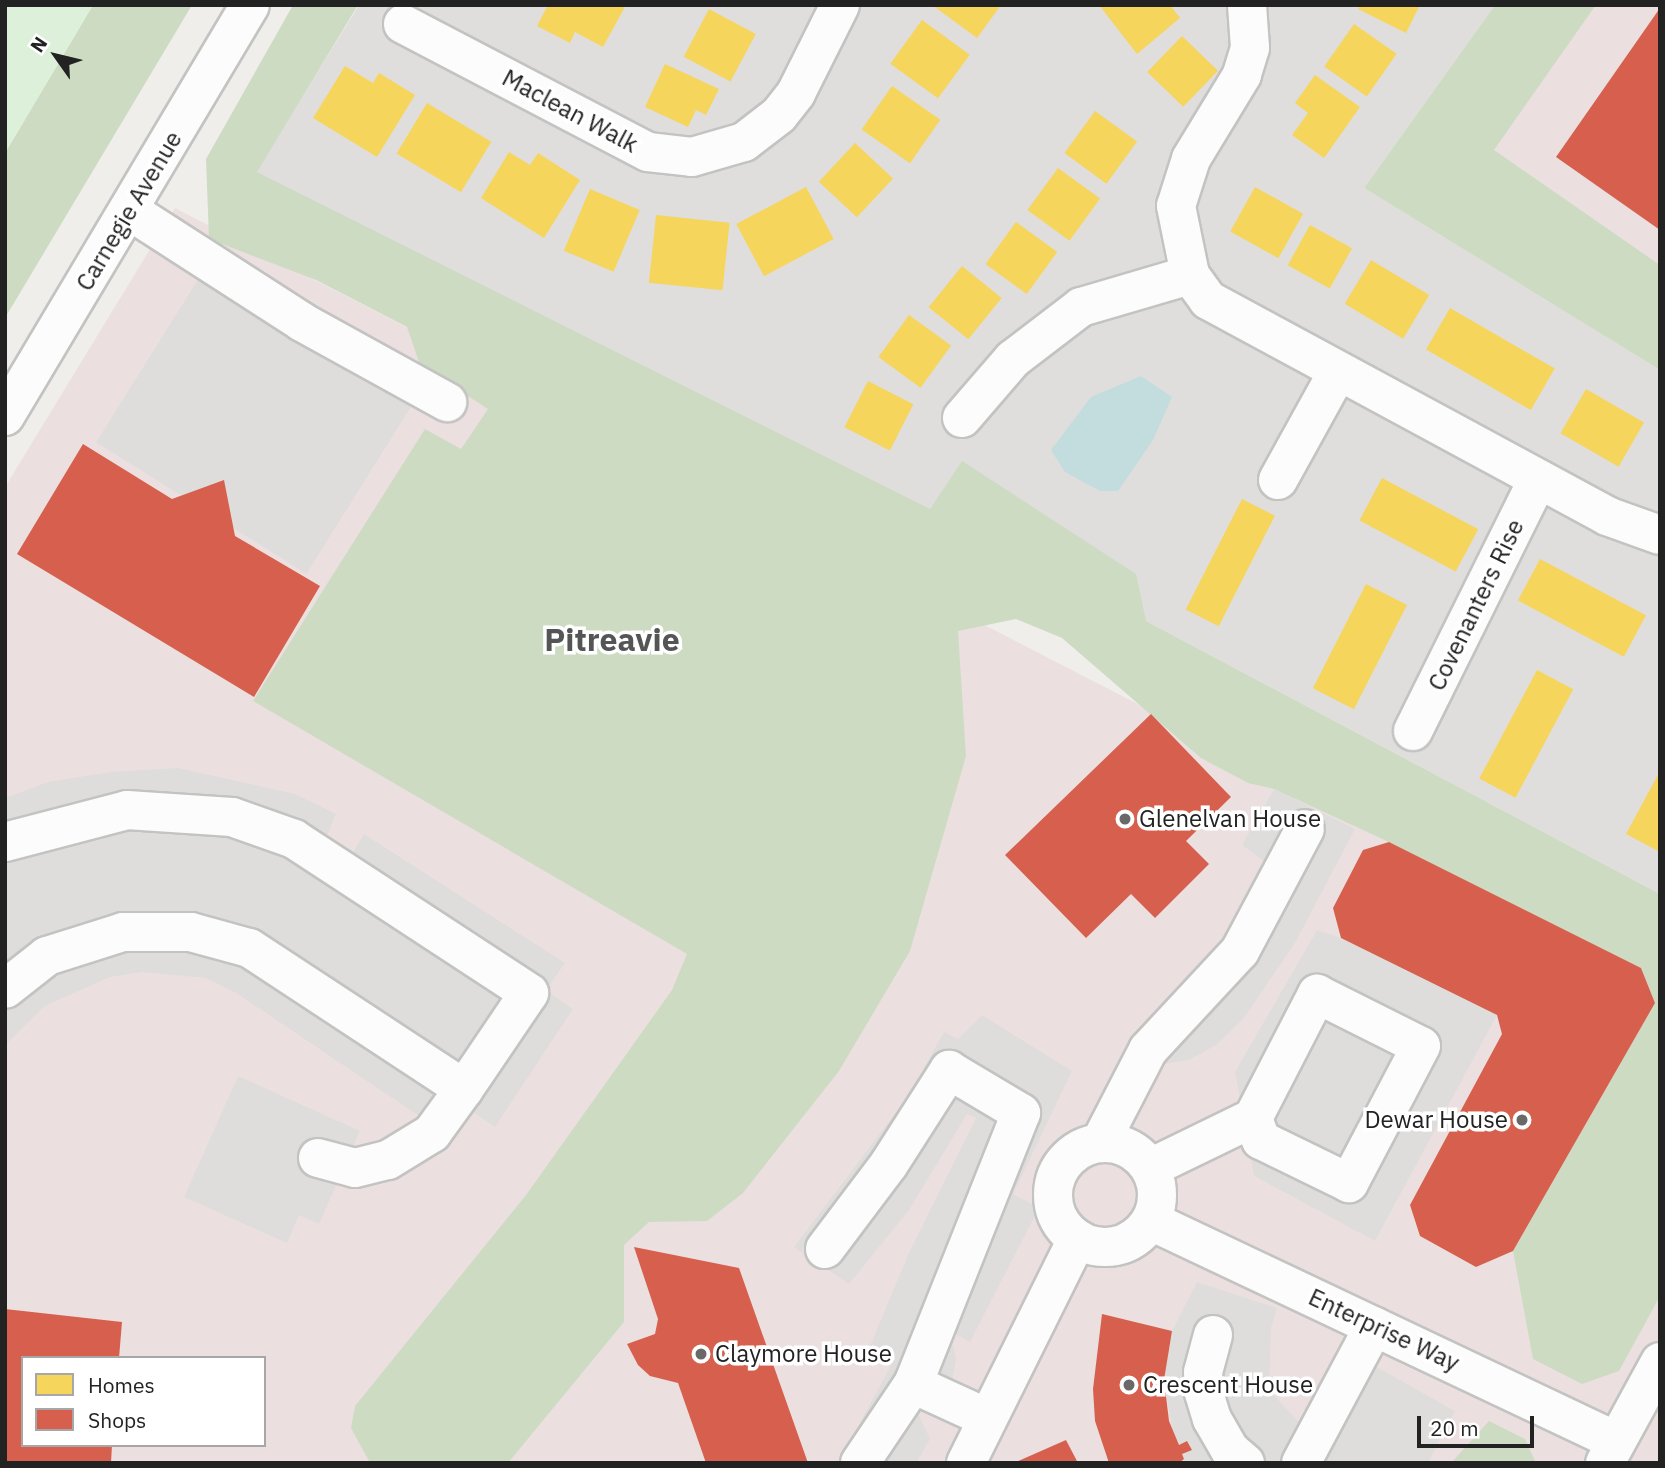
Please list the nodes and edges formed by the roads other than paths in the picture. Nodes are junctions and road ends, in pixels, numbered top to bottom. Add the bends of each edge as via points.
1 (250, 5) edge
2 (840, 5) edge
3 (1247, 5) edge
4 (403, 24) dead end
5 (130, 211) junction
6 (1190, 275) junction
7 (1337, 373) junction
8 (447, 402) dead end
9 (5, 416) edge
10 (961, 418) dead end
11 (1538, 479) junction
12 (1278, 480) dead end
13 (1660, 535) edge
14 (1413, 731) dead end
15 (1305, 829) dead end
16 (5, 842) edge
17 (5, 989) edge
18 (464, 1089) junction
19 (1252, 1118) junction
20 (1100, 1143) junction
21 (318, 1158) dead end
22 (1150, 1168) junction
23 (1151, 1220) junction
24 (1077, 1240) junction
25 (825, 1249) dead end
26 (1374, 1326) junction
27 (1213, 1335) dead end
28 (1660, 1362) edge
29 (913, 1384) junction
30 (987, 1418) junction
31 (1610, 1452) edge
32 (860, 1463) edge
33 (966, 1463) edge
34 (1245, 1463) edge
35 (1301, 1463) edge

1 - 5 street, Carnegie Avenue
2 - 4 street, Maclean Walk via 796,93 779,115 744,142 692,157 648,152
3 - 6 street via 1250,48 1242,75 1181,182 1177,222
5 - 8 street via 302,322
5 - 9 street, Carnegie Avenue
6 - 7 street via 1224,313
6 - 10 street via 1081,306 1013,359
7 - 11 street
7 - 12 street
11 - 13 street via 1608,516
11 - 14 street, Covenanters Rise
15 - 20 street via 1240,951 1148,1050
16 - 18 street via 127,810 232,817 295,839 529,993
17 - 18 street via 47,956 123,932 191,932 249,948
18 - 21 street via 432,1133 388,1160 355,1168
19 - 19 street via 1317,994 1421,1046 1349,1183 1261,1140
19 - 22 street
20 - 22 street via 1126,1147
20 - 24 street via 1075,1152 1055,1179 1056,1212
22 - 23 street via 1157,1186
23 - 24 street via 1138,1236 1110,1247
23 - 26 street, Enterprise Way
24 - 30 street
25 - 29 street via 889,1164 949,1070 1021,1113
26 - 31 street, Enterprise Way
26 - 35 street
27 - 34 street via 1203,1372 1203,1393 1230,1450
28 - 31 street
29 - 30 street
29 - 32 street
30 - 33 street

